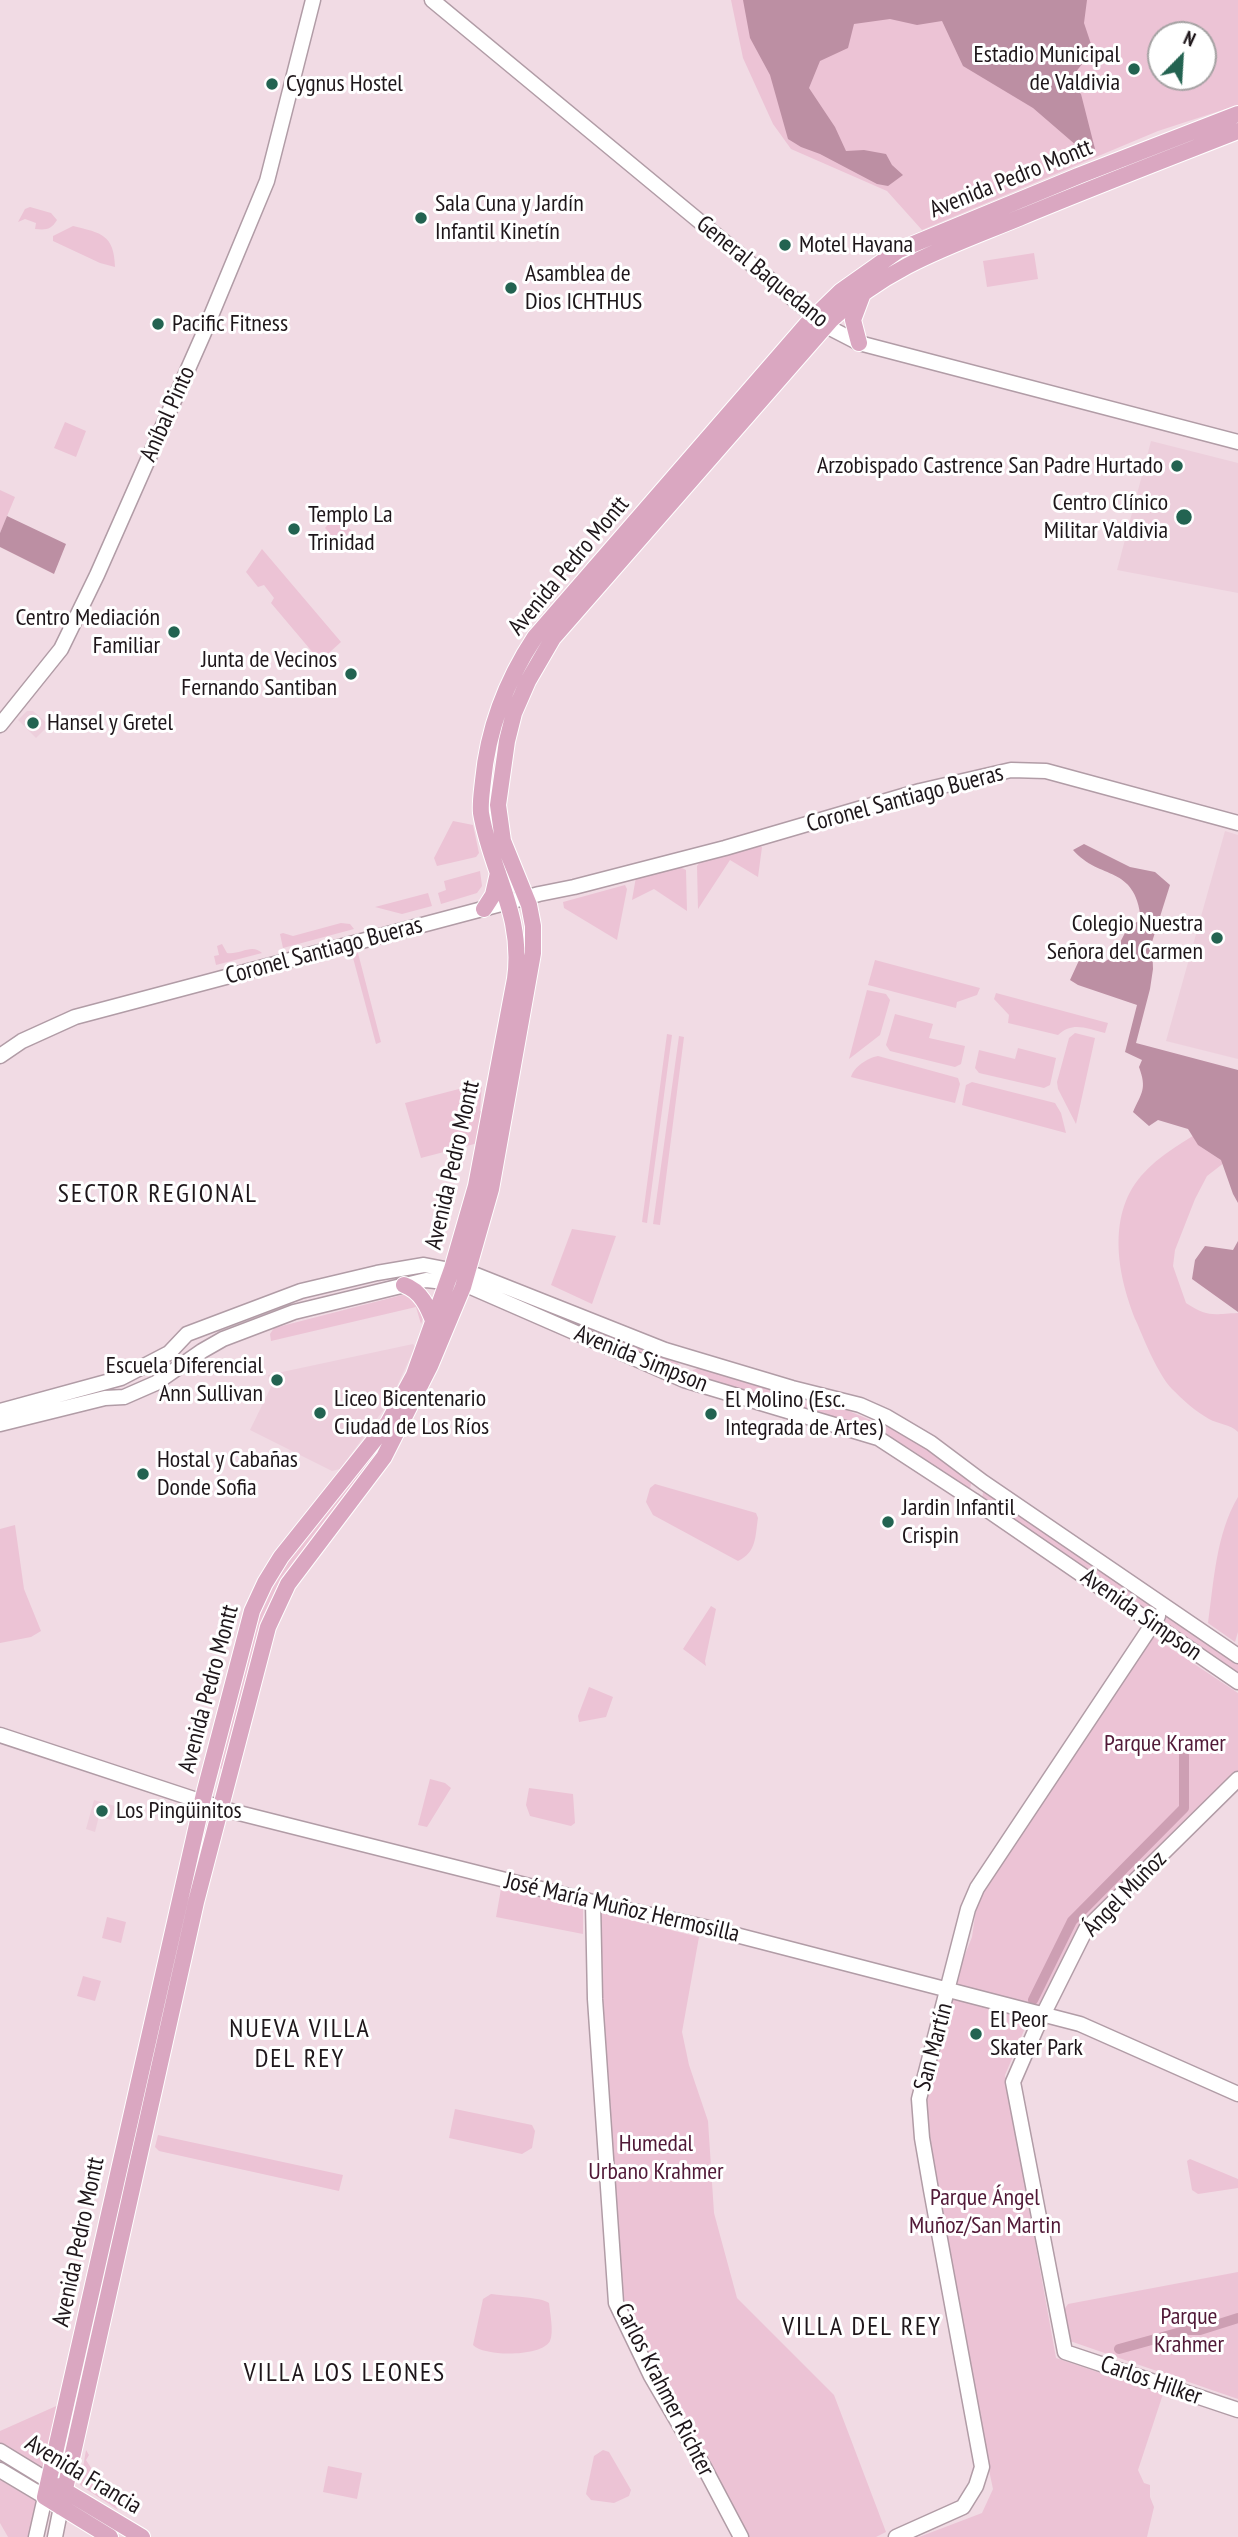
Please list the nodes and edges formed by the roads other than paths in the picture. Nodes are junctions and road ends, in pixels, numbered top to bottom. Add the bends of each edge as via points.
1 (313, 0) edge
2 (432, 0) edge
3 (1238, 114) edge
4 (1238, 131) edge
5 (1099, 176) junction
6 (863, 292) junction
7 (820, 321) junction
8 (859, 343) junction
9 (1238, 442) edge
10 (568, 610) junction
11 (0, 724) edge
12 (1238, 823) edge
13 (498, 873) junction
14 (527, 901) junction
15 (510, 906) junction
16 (484, 909) junction
17 (71, 1022) junction
18 (0, 1056) edge
19 (457, 1277) junction
20 (404, 1285) junction
21 (433, 1323) junction
22 (0, 1411) edge
23 (0, 1424) edge
24 (1165, 1607) junction
25 (1153, 1624) junction
26 (1238, 1656) edge
27 (1238, 1682) edge
28 (0, 1735) edge
29 (1238, 1779) edge
30 (204, 1803) junction
31 (220, 1808) junction
32 (593, 1902) junction
33 (948, 1991) junction
34 (1043, 2014) junction
35 (1238, 2094) edge
36 (1065, 2352) joint
37 (1238, 2410) edge
38 (0, 2451) edge
39 (0, 2470) edge
40 (49, 2481) junction
41 (65, 2491) junction
42 (45, 2497) junction
43 (61, 2507) junction
44 (36, 2537) edge
45 (55, 2537) edge
46 (110, 2537) edge
47 (142, 2537) edge
48 (741, 2537) edge
49 (896, 2537) edge

1 - 11 main road, Aníbal Pinto via 267,181 203,335 61,649
2 - 7 main road, General Baquedano
3 - 5 main road, Avenida Pedro Montt
4 - 5 main road, Avenida Pedro Montt
5 - 6 main road, Avenida Pedro Montt via 910,263
5 - 7 main road, Avenida Pedro Montt via 899,250 841,291
6 - 7 main road, Avenida Pedro Montt
6 - 8 main road via 853,320
7 - 8 main road, General Baquedano
7 - 10 main road, Avenida Pedro Montt
8 - 9 main road, General Baquedano
10 - 13 main road, Avenida Pedro Montt via 535,637 513,671 492,731 481,813
10 - 14 main road, Avenida Pedro Montt via 514,713 499,793 506,853
12 - 14 main road, Coronel Santiago Bueras via 1046,771 1011,770 574,887 557,897
13 - 15 main road, Avenida Pedro Montt
13 - 16 main road
14 - 15 main road, Coronel Santiago Bueras
14 - 19 main road, Avenida Pedro Montt via 533,953 523,1021 491,1189
15 - 16 main road, Coronel Santiago Bueras
15 - 17 main road, Coronel Santiago Bueras
15 - 19 main road, Avenida Pedro Montt via 517,943 515,979
16 - 17 main road, Coronel Santiago Bueras
17 - 18 main road, Coronel Santiago Bueras via 22,1041
19 - 20 main road, Avenida Simpson
19 - 21 main road, Avenida Pedro Montt
19 - 22 main road, Avenida Simpson via 424,1265 302,1291 187,1334 169,1353 121,1378
19 - 24 main road, Avenida Simpson via 666,1349 860,1405 887,1417
19 - 25 main road, Avenida Simpson via 684,1380 878,1438
19 - 31 main road, Avenida Pedro Montt via 430,1366 383,1457 275,1606
20 - 21 main road via 414,1288
20 - 23 main road, Avenida Simpson via 294,1312 223,1339 156,1383 124,1397
21 - 30 main road, Avenida Pedro Montt via 414,1375 388,1423 281,1557 258,1597
24 - 25 main road, San Martín
24 - 26 main road, Avenida Simpson
25 - 27 main road, Avenida Simpson
25 - 33 main road, San Martín via 977,1888
28 - 30 main road, José María Muñoz Hermosilla
29 - 34 main road, Ángel Muñoz via 1086,1929
30 - 31 main road, José María Muñoz Hermosilla
30 - 40 main road, Avenida Pedro Montt
31 - 32 main road, José María Muñoz Hermosilla
31 - 41 main road, Avenida Pedro Montt
32 - 33 main road, José María Muñoz Hermosilla
32 - 48 main road, Carlos Krahmer Richter via 597,2036 616,2303 651,2376
33 - 34 main road, José María Muñoz Hermosilla
33 - 49 main road, San Martín via 919,2099 922,2138 982,2467 963,2507
34 - 35 main road, José María Muñoz Hermosilla via 1080,2024
34 - 36 main road, Ángel Muñoz via 1013,2082
36 - 37 main road, Carlos Hilker
38 - 40 main road, Avenida Francia
39 - 42 main road, Avenida Francia
40 - 41 main road, Avenida Francia
40 - 42 main road, Avenida Pedro Montt
41 - 43 main road, Avenida Pedro Montt
41 - 47 main road, Avenida Francia
42 - 43 main road, Avenida Francia
42 - 44 main road, Avenida Pedro Montt
43 - 45 main road, Avenida Pedro Montt
43 - 46 main road, Avenida Francia

